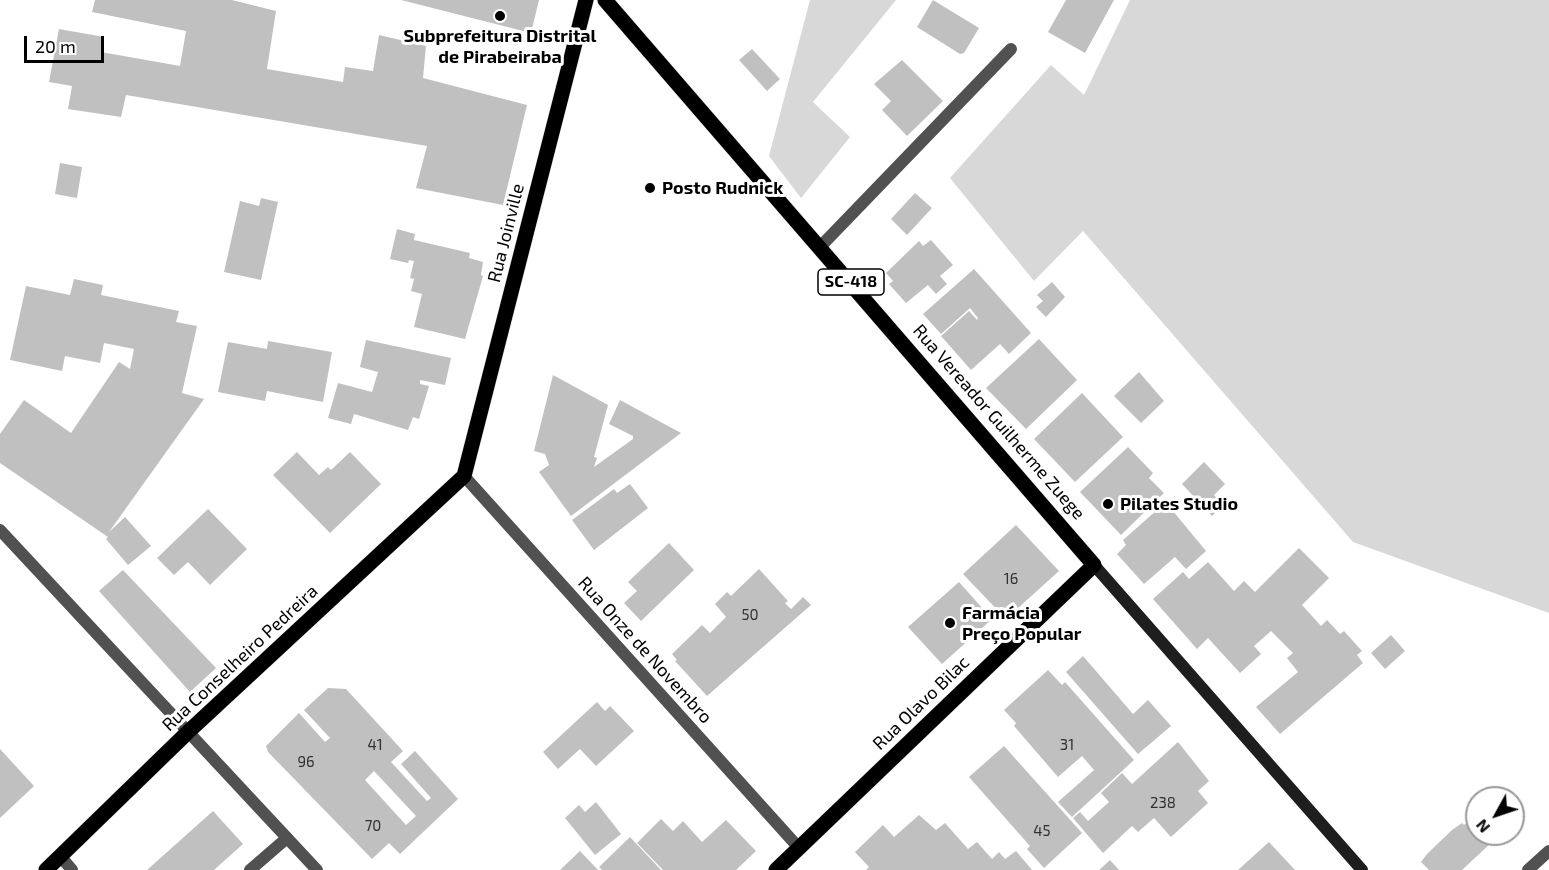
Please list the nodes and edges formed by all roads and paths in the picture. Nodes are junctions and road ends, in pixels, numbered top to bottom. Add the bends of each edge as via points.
1 (586, 0) edge
2 (605, 0) edge
3 (1011, 49) dead end
4 (820, 247) junction
5 (464, 476) junction
6 (0, 530) edge
7 (1094, 565) junction
8 (188, 732) junction
9 (287, 838) junction
10 (799, 848) junction
11 (1549, 851) edge
12 (61, 857) junction
13 (46, 870) edge
14 (72, 870) edge
15 (250, 870) edge
16 (317, 870) edge
17 (776, 870) edge
18 (1362, 870) edge
19 (1528, 870) edge

1 - 5 main road, Rua Joinville
2 - 4 main road, Rua Vereador Guilherme Zuege / SC-418
3 - 4 street
4 - 7 main road, Rua Vereador Guilherme Zuege / SC-418
5 - 8 main road, Rua Conselheiro Pedreira
5 - 10 street, Rua Onze de Novembro
6 - 8 street
7 - 10 main road, Rua Olavo Bilac
7 - 18 main road, Rua Vereador Guilherme Zuege
8 - 9 street
8 - 12 main road, Rua Conselheiro Pedreira
9 - 15 street
9 - 16 street
10 - 17 main road, Rua Olavo Bilac
11 - 19 street
12 - 13 main road, Rua Conselheiro Pedreira
12 - 14 street

